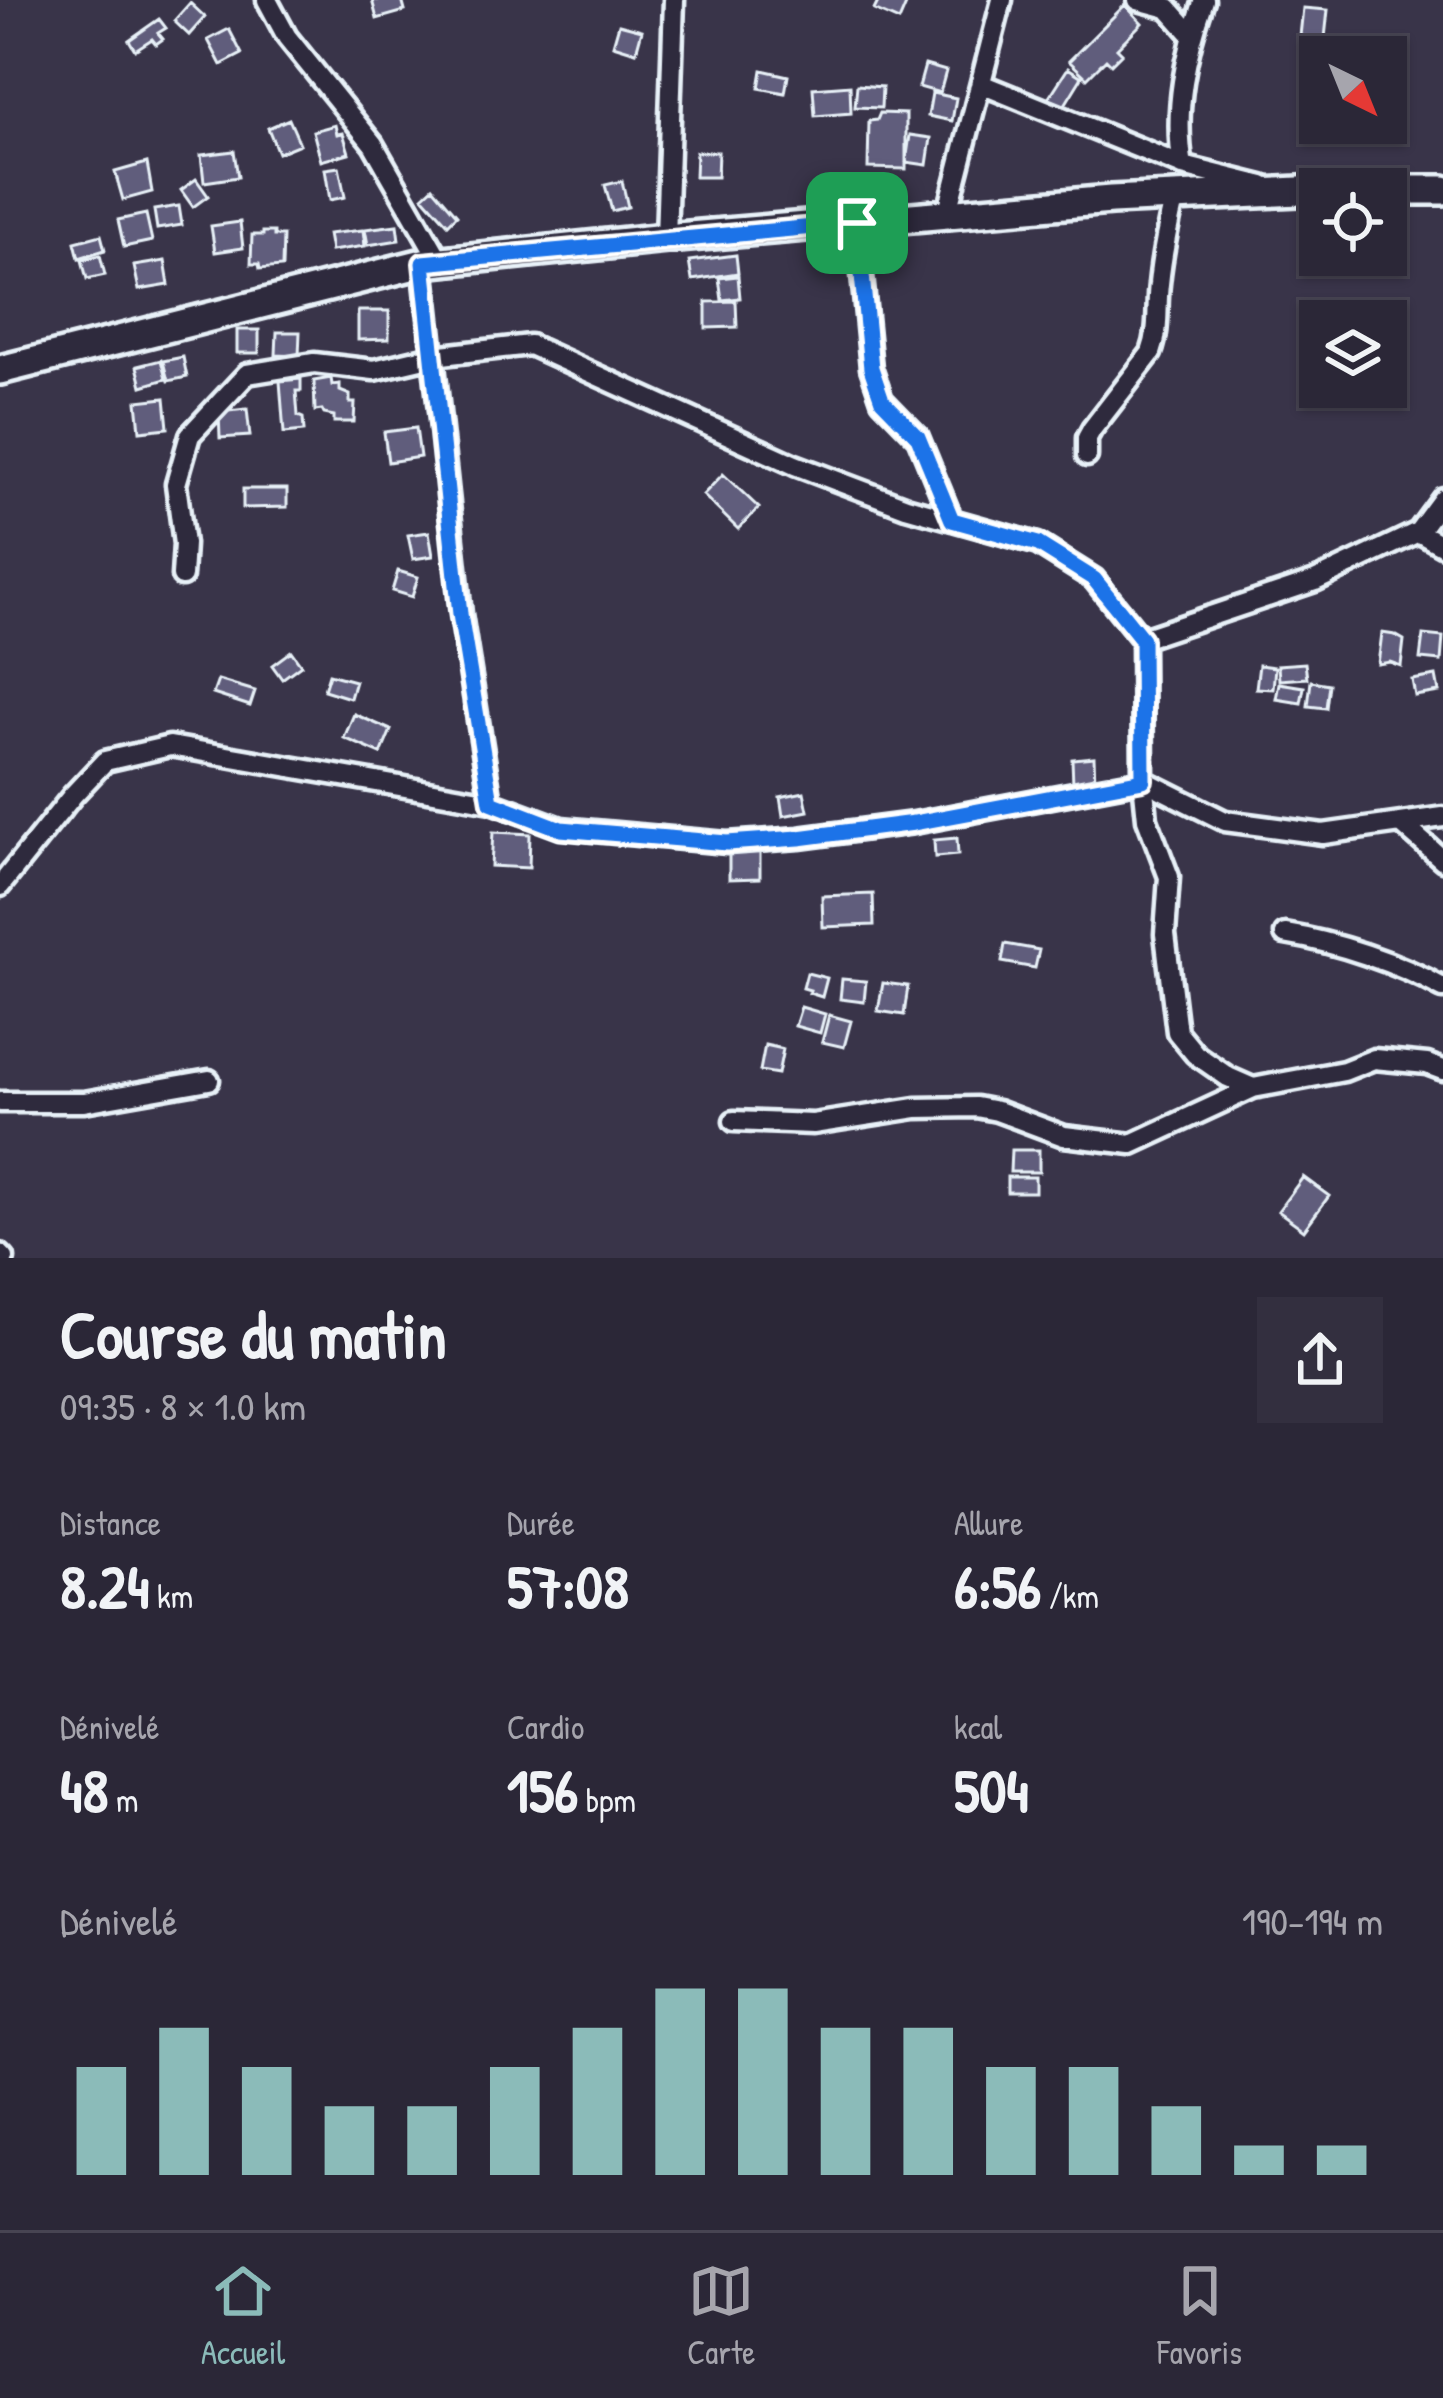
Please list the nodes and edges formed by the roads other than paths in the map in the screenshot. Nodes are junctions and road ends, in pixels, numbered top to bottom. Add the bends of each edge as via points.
1 (267, 0) edge
2 (674, 0) edge
3 (1002, 0) edge
4 (1138, 0) edge
5 (1204, 0) edge
6 (1192, 35) junction
7 (981, 84) junction
8 (1183, 166) junction
9 (1280, 190) junction
10 (1299, 190) edge
11 (1407, 190) edge
12 (1443, 190) edge
13 (1175, 196) junction
14 (947, 215) junction
15 (857, 223) junction
16 (666, 238) junction
17 (431, 262) junction
18 (433, 356) junction
19 (0, 370) edge
20 (1087, 456) dead end
21 (1443, 498) edge
22 (952, 520) junction
23 (1418, 532) junction
24 (1443, 546) edge
25 (182, 576) dead end
26 (1142, 639) junction
27 (1143, 780) junction
28 (491, 802) junction
29 (1443, 817) edge
30 (1401, 823) junction
31 (1443, 860) edge
32 (0, 886) edge
33 (1285, 934) dead end
34 (1443, 988) edge
35 (1443, 1070) edge
36 (208, 1080) dead end
37 (1252, 1088) junction
38 (0, 1102) edge
39 (734, 1121) dead end

1 - 17 street via 373,144
2 - 16 street
3 - 7 street
4 - 6 street via 1168,8
5 - 6 street
6 - 8 street via 1177,133
7 - 8 street
7 - 14 street
8 - 9 street
9 - 10 main road
9 - 13 main road
11 - 12 main road
13 - 14 main road
13 - 20 street via 1156,339 1092,429
14 - 15 main road
15 - 16 main road
15 - 22 street via 871,368 882,400 918,437
16 - 17 main road
17 - 18 street
17 - 19 main road
18 - 22 street via 530,345 794,465
18 - 25 street via 374,370 314,363 247,374 190,434 176,484
18 - 28 street via 460,614
21 - 23 street
22 - 26 street via 1038,544 1094,579
23 - 24 street
23 - 26 street via 1316,581
26 - 27 street
27 - 28 street via 914,823 727,843 561,829
27 - 30 street via 1225,821 1323,834
27 - 37 street via 1147,819 1169,878 1165,934 1178,1031 1195,1054
28 - 32 street via 170,746 105,761
29 - 30 street
30 - 31 street
33 - 34 street
35 - 37 street via 1374,1059
36 - 38 street via 84,1102
37 - 39 street via 1132,1144 1064,1136 976,1106 813,1124

